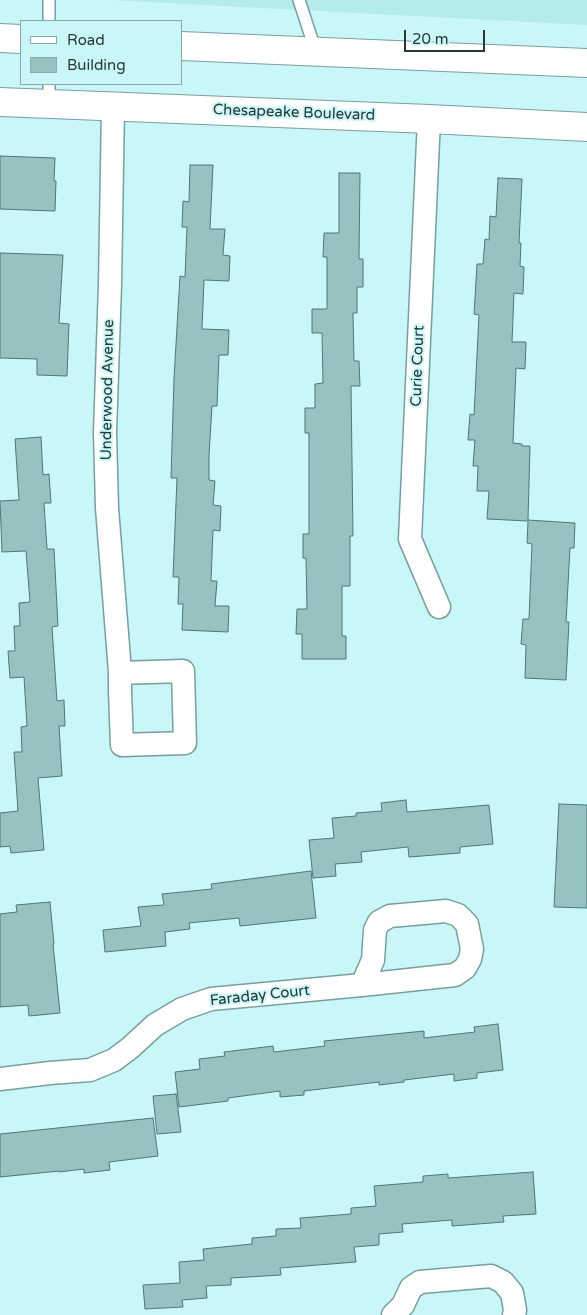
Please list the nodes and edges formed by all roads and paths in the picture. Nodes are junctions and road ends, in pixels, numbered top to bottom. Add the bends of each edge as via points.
1 (49, 0) edge
2 (300, 0) edge
3 (49, 20) edge
4 (0, 38) edge
5 (20, 39) edge
6 (182, 46) edge
7 (316, 52) junction
8 (587, 63) edge
9 (49, 94) edge
10 (0, 102) edge
11 (113, 106) junction
12 (429, 119) junction
13 (587, 127) edge
14 (439, 608) dead end
15 (120, 673) dead end
16 (362, 985) junction
17 (0, 1079) edge
18 (393, 1315) edge
19 (514, 1315) edge

1 - 3 lane
2 - 7 lane
4 - 5 main road
6 - 7 main road
7 - 8 main road
9 - 10 main road, Chesapeake Boulevard
9 - 11 main road, Chesapeake Boulevard
11 - 12 main road, Chesapeake Boulevard
11 - 15 street, Underwood Avenue via 105,433 107,508
12 - 13 main road, Chesapeake Boulevard
12 - 14 street, Curie Court via 410,538
16 - 16 street, Faraday Court via 455,975 465,968 470,959 472,949 467,924 458,915 446,911 390,916 379,922 375,930 373,960
16 - 17 street, Faraday Court via 211,999 182,1009 155,1025 114,1060 90,1070
18 - 19 street via 403,1305 411,1288 420,1282 491,1276 503,1282 512,1293

